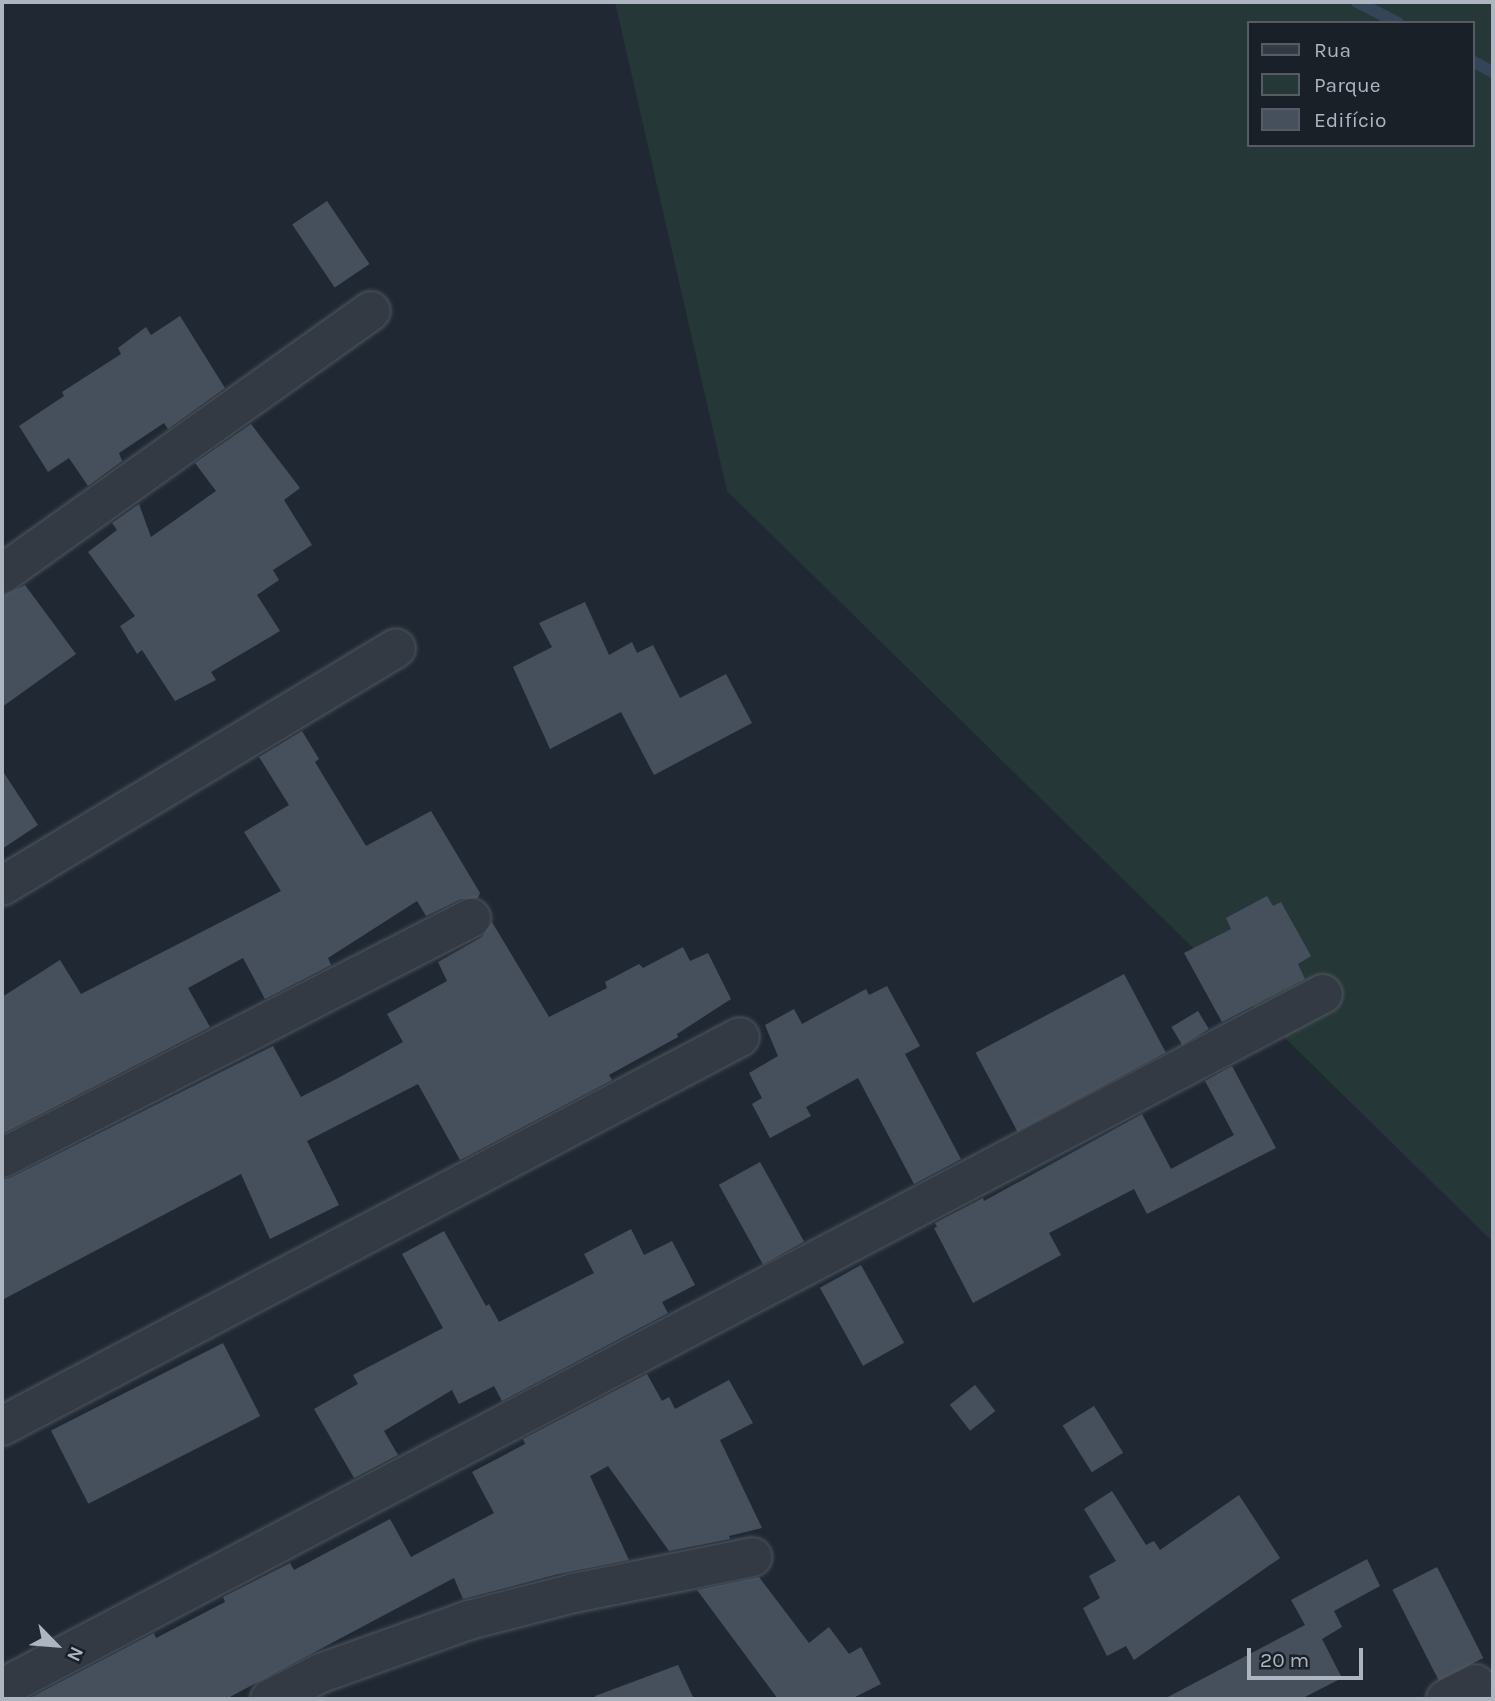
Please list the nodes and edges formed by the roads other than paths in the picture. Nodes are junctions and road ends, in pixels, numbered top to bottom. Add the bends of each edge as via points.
1 (371, 311) dead end
2 (2, 574) edge
3 (396, 648) dead end
4 (2, 886) edge
5 (471, 918) dead end
6 (1323, 994) dead end
7 (740, 1037) dead end
8 (2, 1158) edge
9 (2, 1426) edge
10 (752, 1557) dead end
11 (2, 1688) edge
12 (270, 1699) edge

1 - 2 street
3 - 4 street
5 - 8 street
6 - 11 street
7 - 9 street
10 - 12 street via 575,1592 469,1620 321,1673

